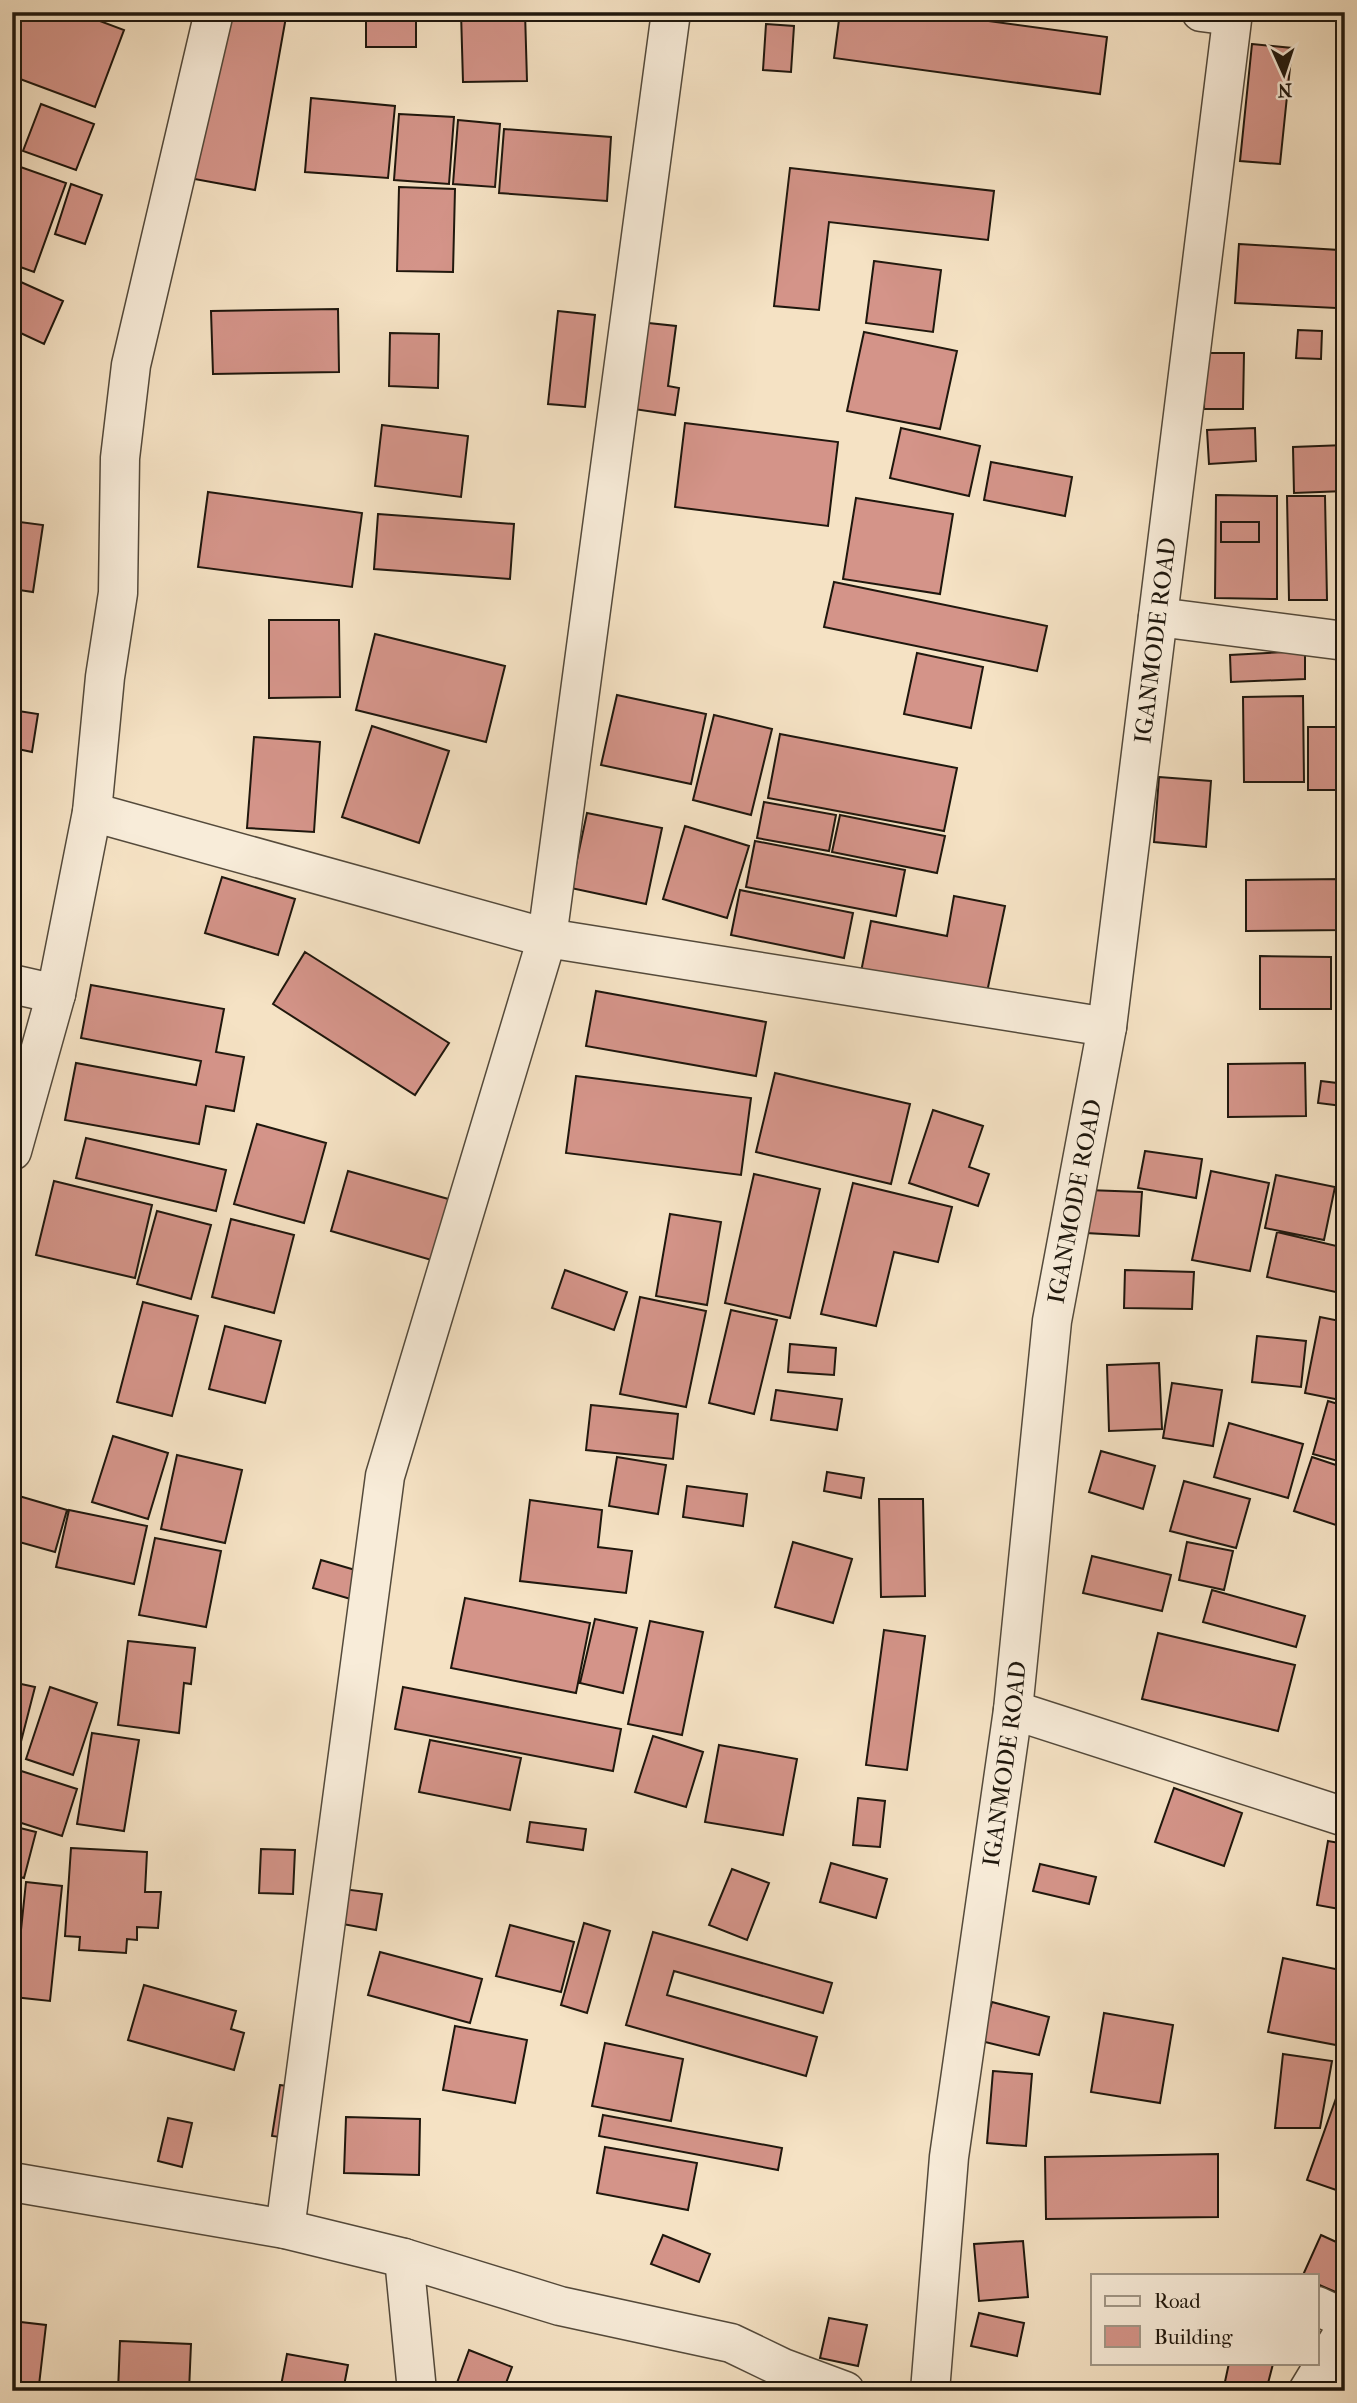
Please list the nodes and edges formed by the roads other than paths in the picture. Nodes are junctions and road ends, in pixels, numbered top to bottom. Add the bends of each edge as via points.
1 (214, 12) edge
2 (671, 12) edge
3 (1222, 13) edge
4 (1158, 617) junction
5 (1345, 641) edge
6 (92, 812) junction
7 (547, 938) junction
8 (12, 984) edge
9 (56, 994) junction
10 (1107, 1027) junction
11 (12, 1151) edge
12 (1013, 1710) junction
13 (1345, 1817) edge
14 (12, 2182) edge
15 (285, 2229) junction
16 (404, 2258) junction
17 (1318, 2306) edge
18 (1345, 2319) edge
19 (1345, 2330) edge
20 (417, 2391) edge
21 (845, 2391) edge
22 (930, 2391) edge
23 (1308, 2391) edge

1 - 6 street via 131,365 120,458 118,593
2 - 7 street
3 - 4 street, IGANMODE ROAD
4 - 5 street
4 - 10 street, IGANMODE ROAD
6 - 7 street
6 - 9 street
7 - 10 street
7 - 15 street via 385,1476
8 - 9 street
9 - 11 street
10 - 12 street, IGANMODE ROAD via 1052,1321
12 - 13 street
12 - 22 street, IGANMODE ROAD via 949,2157
14 - 15 street
15 - 16 street
16 - 20 street
16 - 21 street via 560,2306 731,2343
17 - 18 street
19 - 23 street

